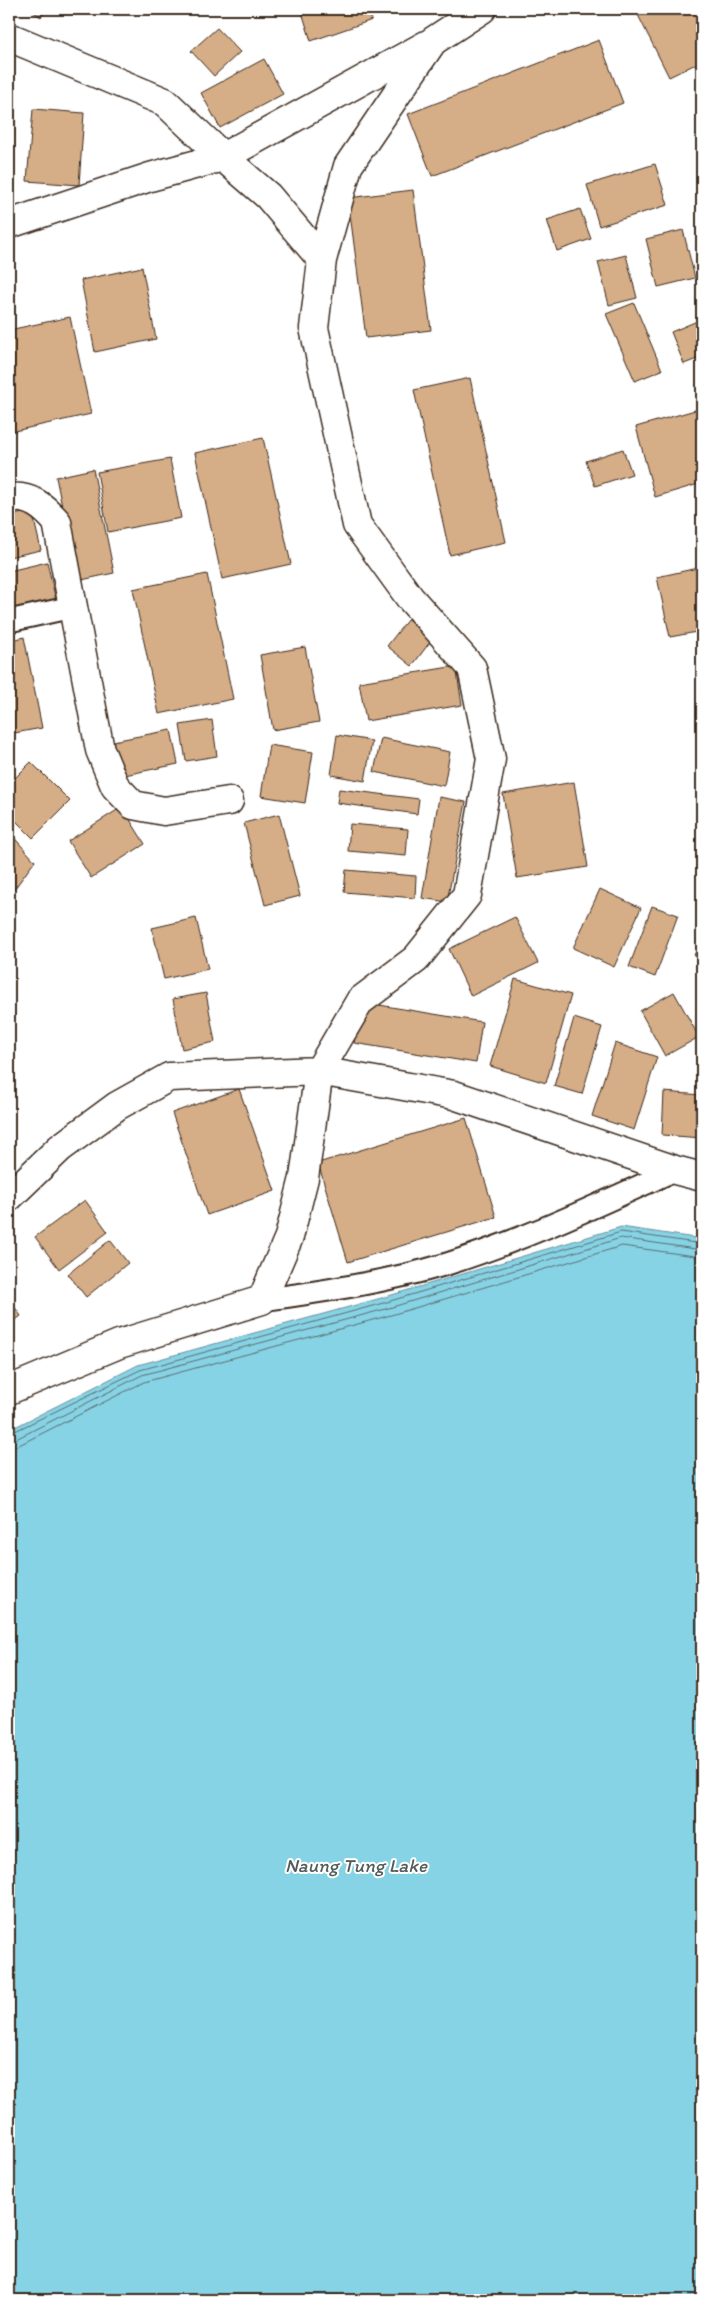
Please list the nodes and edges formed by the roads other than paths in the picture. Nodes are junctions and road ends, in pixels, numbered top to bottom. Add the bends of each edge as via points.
1 (482, 9) edge
2 (9, 37) edge
3 (433, 41) junction
4 (223, 157) junction
5 (9, 224) edge
6 (322, 260) junction
7 (9, 498) edge
8 (72, 607) junction
9 (9, 621) edge
10 (229, 801) dead end
11 (319, 1071) junction
12 (675, 1170) junction
13 (702, 1177) edge
14 (9, 1197) edge
15 (262, 1300) junction
16 (9, 1390) edge

1 - 3 street
2 - 4 street via 165,102
3 - 4 street
3 - 6 street via 348,166
4 - 5 street via 150,177
4 - 6 street via 268,196
6 - 11 street via 314,328 356,525 410,598 472,668 491,759 467,895 416,959 360,1001
7 - 8 street via 19,497 43,506 56,522
8 - 9 lane
8 - 10 street via 100,750 114,786 133,805 164,811
11 - 12 street via 454,1094
11 - 14 street via 169,1077 117,1106 60,1148
11 - 15 street via 304,1178 294,1220
12 - 13 street
12 - 15 lane via 539,1231 447,1264 361,1286
15 - 16 street via 119,1344

